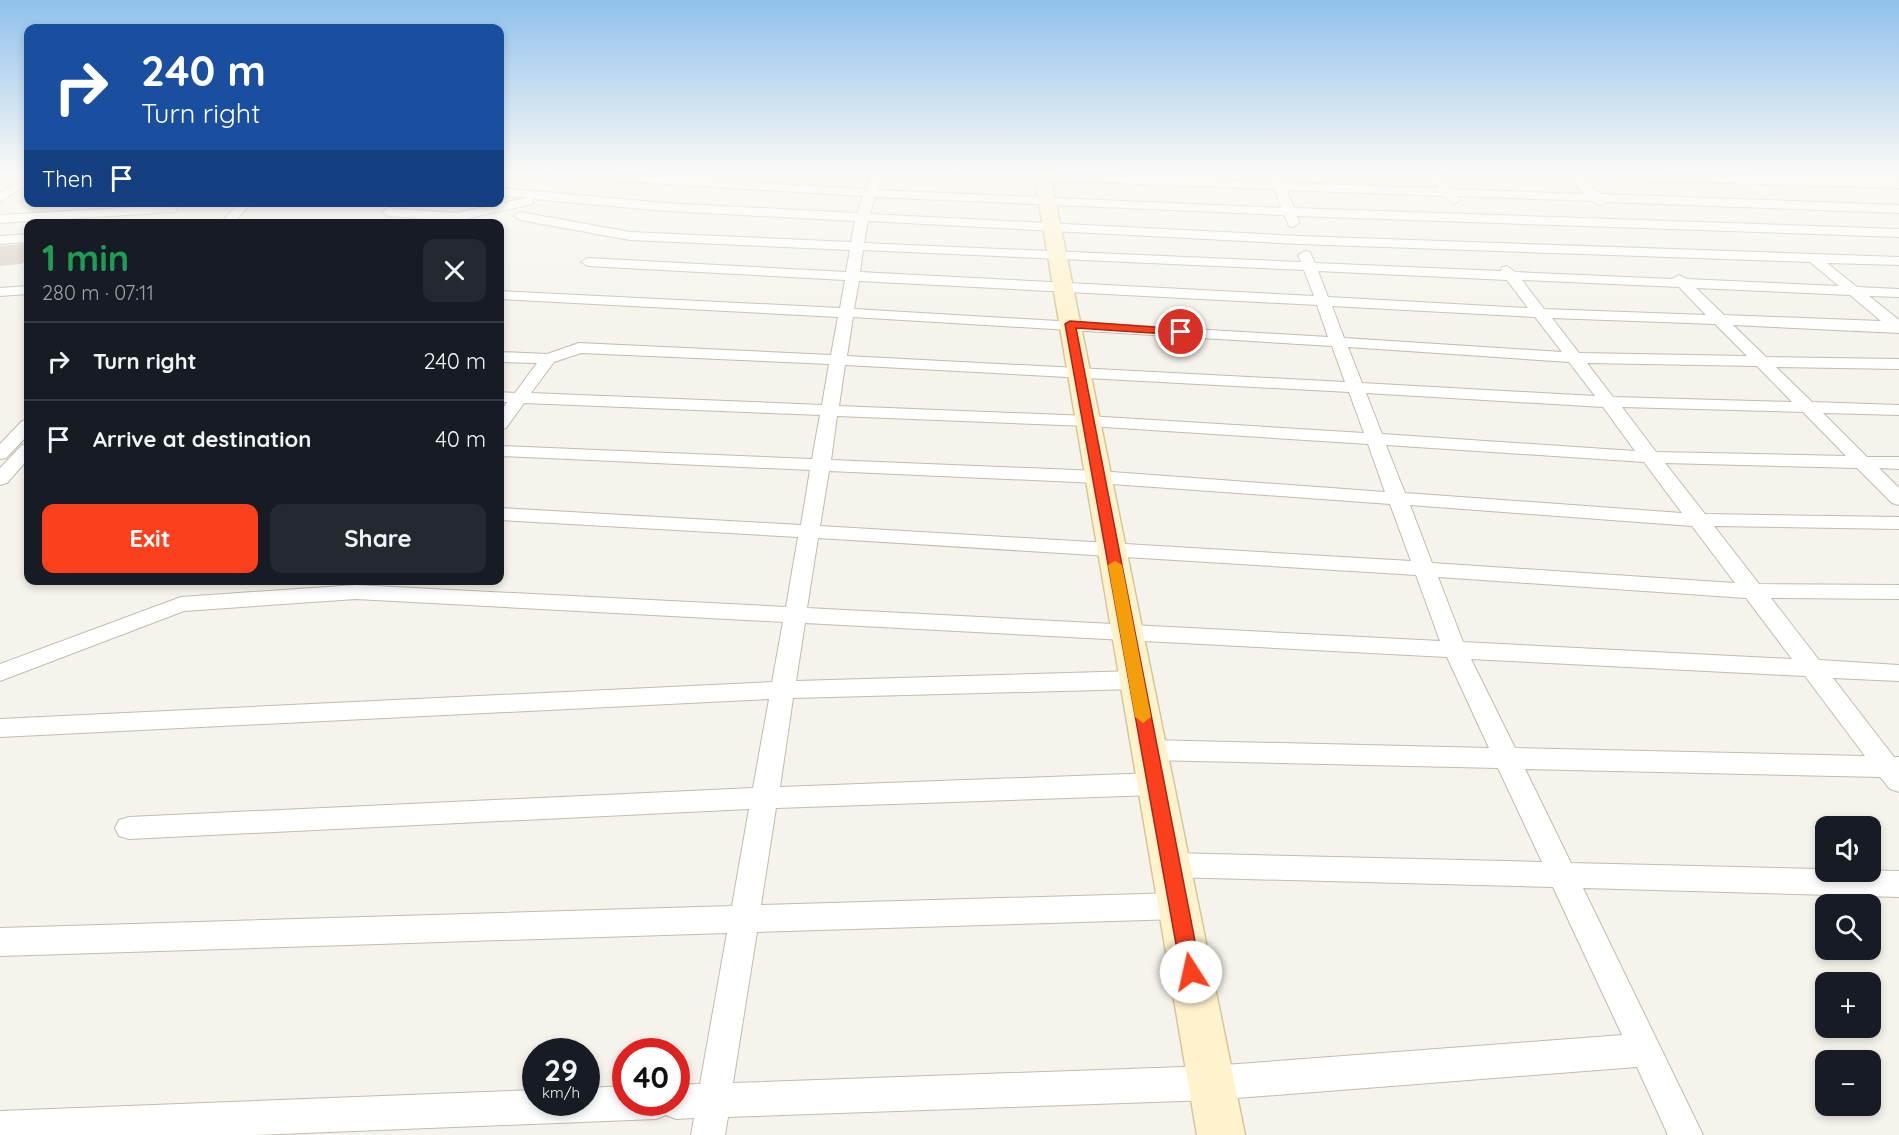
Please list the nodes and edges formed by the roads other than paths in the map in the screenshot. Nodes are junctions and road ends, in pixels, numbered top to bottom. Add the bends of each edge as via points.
1 (571, 227) edge
2 (645, 227) edge
3 (860, 227) edge
4 (948, 227) edge
5 (1052, 227) edge
6 (1089, 227) edge
7 (1203, 227) edge
8 (1294, 227) edge
9 (1474, 227) edge
10 (1627, 227) edge
11 (1744, 227) edge
12 (1775, 228) junction
13 (1899, 233) edge
14 (635, 237) junction
15 (24, 238) edge
16 (0, 240) edge
17 (1299, 240) junction
18 (857, 246) junction
19 (1489, 246) junction
20 (1652, 251) junction
21 (1812, 257) junction
22 (1150, 258) junction
23 (588, 261) dead end
24 (1899, 261) edge
25 (1309, 266) junction
26 (1513, 277) junction
27 (852, 278) junction
28 (24, 281) edge
29 (0, 283) edge
30 (1683, 283) junction
31 (1063, 287) junction
32 (24, 290) edge
33 (1857, 291) junction
34 (0, 292) edge
35 (1899, 293) edge
36 (1158, 294) junction
37 (504, 295) edge
38 (1322, 302) junction
39 (1540, 313) junction
40 (846, 314) junction
41 (1720, 320) junction
42 (1070, 324) junction
43 (1898, 327) edge
44 (1337, 343) junction
45 (504, 357) edge
46 (1575, 358) junction
47 (548, 359) junction
48 (838, 360) junction
49 (1760, 361) junction
50 (1899, 364) edge
51 (1079, 371) junction
52 (1354, 387) junction
53 (520, 396) junction
54 (504, 397) edge
55 (1608, 402) junction
56 (1805, 407) junction
57 (830, 410) junction
58 (1899, 410) edge
59 (504, 418) edge
60 (1088, 421) junction
61 (24, 429) edge
62 (1374, 440) junction
63 (504, 451) edge
64 (24, 453) edge
65 (0, 454) edge
66 (1651, 457) junction
67 (1862, 462) junction
68 (1899, 463) edge
69 (820, 466) junction
70 (1098, 477) junction
71 (0, 479) edge
72 (1397, 499) junction
73 (1899, 499) edge
74 (504, 514) edge
75 (1699, 520) junction
76 (1899, 523) edge
77 (809, 532) junction
78 (1112, 548) junction
79 (1424, 570) junction
80 (378, 587) edge
81 (1754, 591) junction
82 (1899, 592) edge
83 (795, 616) junction
84 (1127, 632) junction
85 (1455, 650) junction
86 (1814, 669) junction
87 (0, 672) edge
88 (1899, 673) edge
89 (1136, 680) junction
90 (782, 690) junction
91 (0, 728) edge
92 (1149, 750) junction
93 (1506, 759) junction
94 (1895, 772) edge
95 (1155, 783) junction
96 (764, 798) junction
97 (129, 828) dead end
98 (1171, 865) junction
99 (1562, 875) junction
100 (1899, 884) edge
101 (1178, 906) junction
102 (744, 918) junction
103 (0, 942) edge
104 (1645, 1050) junction
105 (1211, 1083) junction
106 (714, 1100) junction
107 (690, 1101) edge
108 (612, 1104) edge
109 (0, 1128) edge
110 (708, 1135) edge
111 (1221, 1135) edge
112 (1686, 1135) edge

1 - 14 street
2 - 14 street
3 - 18 street
4 - 18 street
5 - 31 street
6 - 22 street
7 - 17 street
8 - 17 street
9 - 19 street
10 - 20 street
11 - 12 street
12 - 13 street
12 - 21 street
14 - 18 street
15 - 16 street
17 - 19 street
17 - 25 street
18 - 27 street
19 - 20 street
19 - 26 street
20 - 21 street
20 - 30 street
21 - 24 street
21 - 33 street
22 - 25 street
22 - 36 street
23 - 27 street
25 - 26 street
25 - 38 street
26 - 30 street
26 - 39 street
27 - 31 street
27 - 40 street
28 - 29 street
30 - 33 street
30 - 41 street
31 - 36 street
31 - 42 street
32 - 34 street
33 - 35 street
33 - 43 street
36 - 38 street
37 - 40 street
38 - 39 street
38 - 44 street
39 - 41 street
39 - 46 street
40 - 42 street
40 - 48 street
41 - 43 street
41 - 49 street
42 - 44 street
42 - 51 street
44 - 46 street
44 - 52 street
45 - 47 street
46 - 49 street
46 - 55 street
47 - 48 street via 579,348
47 - 53 street
48 - 51 street
48 - 57 street
49 - 50 street
49 - 56 street
51 - 52 street
51 - 60 street
52 - 55 street
52 - 62 street
53 - 54 street
53 - 57 street
53 - 59 street
55 - 56 street
55 - 66 street
56 - 58 street
56 - 67 street
57 - 60 street
57 - 69 street
60 - 62 street
60 - 70 street
61 - 65 street
62 - 66 street
62 - 72 street
63 - 69 street
64 - 71 street
66 - 67 street
66 - 75 street
67 - 68 street
67 - 73 street
69 - 70 street
69 - 77 street
70 - 72 street
70 - 78 street
72 - 75 street
72 - 79 street
74 - 77 street
75 - 76 street
75 - 81 street
77 - 78 street
77 - 83 street
78 - 79 street
78 - 84 street
79 - 81 street
79 - 85 street
80 - 83 street
80 - 87 street via 181,604
81 - 82 street
81 - 86 street
83 - 84 street
83 - 90 street
84 - 85 street
84 - 89 street
85 - 86 street
85 - 93 street
86 - 88 street
86 - 94 street
89 - 90 street
89 - 92 street
90 - 91 street
90 - 96 street
92 - 93 street
92 - 95 street
93 - 94 street
93 - 99 street
95 - 96 street
95 - 98 street
96 - 97 street
96 - 102 street
98 - 99 street
98 - 101 street
99 - 100 street
99 - 104 street
101 - 102 street
101 - 105 street
102 - 103 street
102 - 106 street
104 - 105 street
104 - 112 street
105 - 106 street
105 - 111 street
106 - 107 street
106 - 110 street
108 - 109 street

